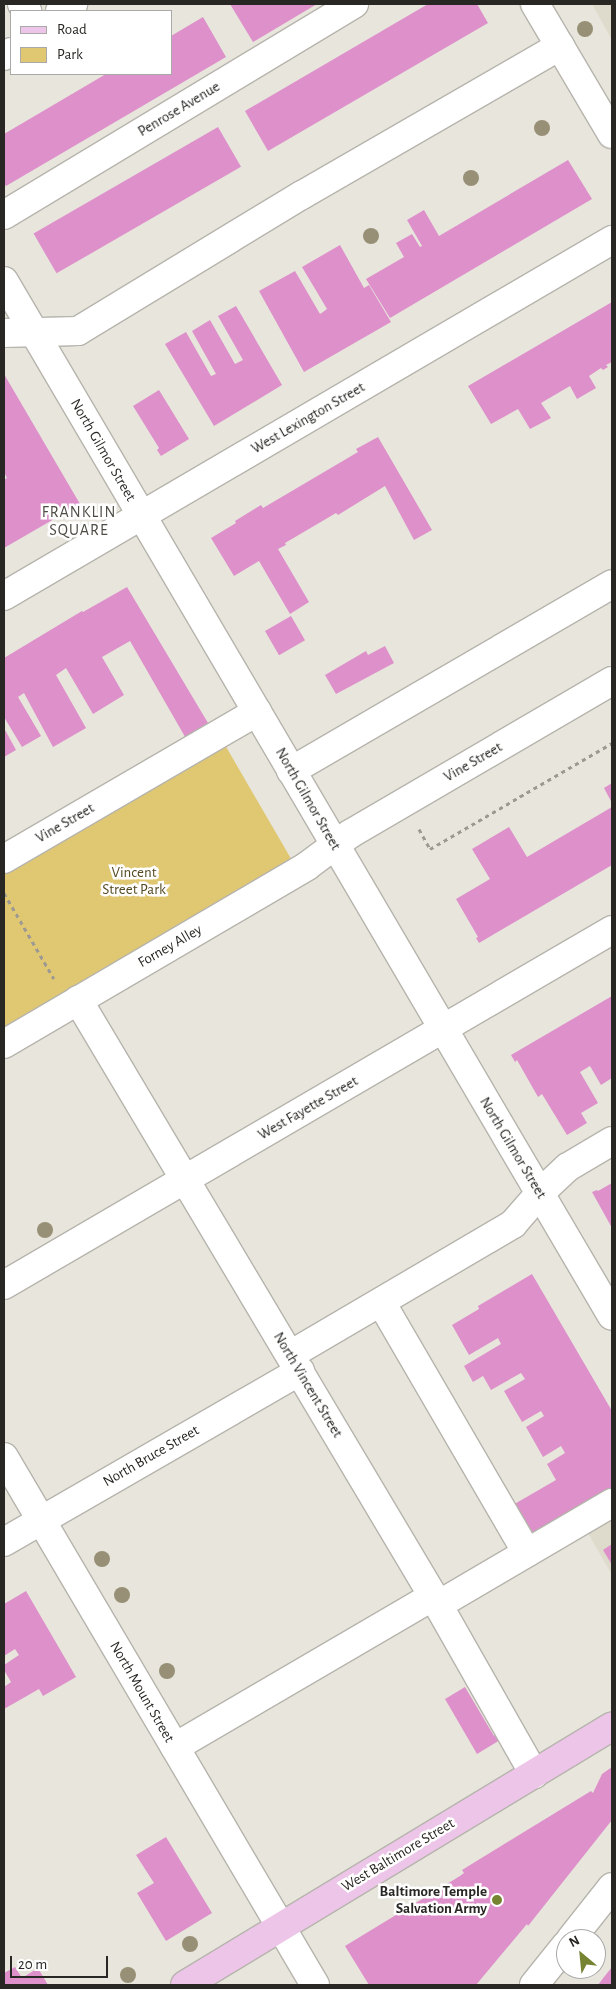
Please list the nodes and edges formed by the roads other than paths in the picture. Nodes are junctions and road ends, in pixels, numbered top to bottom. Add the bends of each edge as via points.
1 (354, 4) edge
2 (535, 4) edge
3 (560, 46) junction
4 (612, 134) edge
5 (4, 215) edge
6 (612, 240) edge
7 (4, 281) edge
8 (33, 332) junction
9 (4, 333) edge
10 (142, 516) junction
11 (612, 584) edge
12 (4, 596) edge
13 (612, 681) edge
14 (257, 712) junction
15 (291, 771) junction
16 (335, 846) junction
17 (4, 858) edge
18 (612, 930) edge
19 (74, 1002) junction
20 (443, 1029) junction
21 (4, 1044) edge
22 (612, 1141) edge
23 (186, 1178) junction
24 (540, 1193) junction
25 (4, 1285) edge
26 (380, 1302) junction
27 (612, 1316) edge
28 (295, 1363) junction
29 (4, 1457) edge
30 (612, 1503) edge
31 (41, 1520) junction
32 (4, 1542) edge
33 (527, 1553) junction
34 (436, 1601) junction
35 (612, 1726) edge
36 (175, 1747) junction
37 (534, 1774) junction
38 (611, 1890) edge
39 (280, 1926) junction
40 (579, 1929) edge
41 (556, 1958) edge
42 (185, 1985) edge
43 (315, 1985) edge
44 (534, 1985) edge

1 - 5 street, Penrose Avenue
2 - 3 street
3 - 4 street
3 - 8 street via 302,195 78,331
6 - 10 street, West Lexington Street
7 - 8 street, North Gilmor Street
8 - 9 street
8 - 10 street, North Gilmor Street
10 - 12 street, West Lexington Street
10 - 14 street, North Gilmor Street
11 - 15 street
13 - 16 street, Vine Street via 350,834
14 - 15 street, North Gilmor Street
14 - 17 street, Vine Street
15 - 16 street, North Gilmor Street
16 - 19 street, Forney Alley via 307,866
16 - 20 street, North Gilmor Street
18 - 20 street, West Fayette Street
19 - 21 street, Forney Alley
19 - 23 street, North Vincent Street
20 - 23 street, West Fayette Street
20 - 24 street, North Gilmor Street
22 - 24 street, North Bruce Street via 568,1167
23 - 25 street, West Fayette Street
23 - 28 street, North Vincent Street
24 - 26 street, North Bruce Street via 513,1224
24 - 27 street, North Gilmor Street
26 - 28 street, North Bruce Street
26 - 33 street
28 - 31 street, North Bruce Street
28 - 34 street, North Vincent Street
29 - 31 street, North Mount Street
30 - 33 street
31 - 32 street, North Bruce Street
31 - 36 street, North Mount Street
33 - 34 street
34 - 36 street
34 - 37 street, North Vincent Street
35 - 37 main road, West Baltimore Street
36 - 39 street, North Mount Street
37 - 39 main road, West Baltimore Street
38 - 40 street
39 - 42 main road, West Baltimore Street
39 - 43 street, North Mount Street
41 - 44 street

